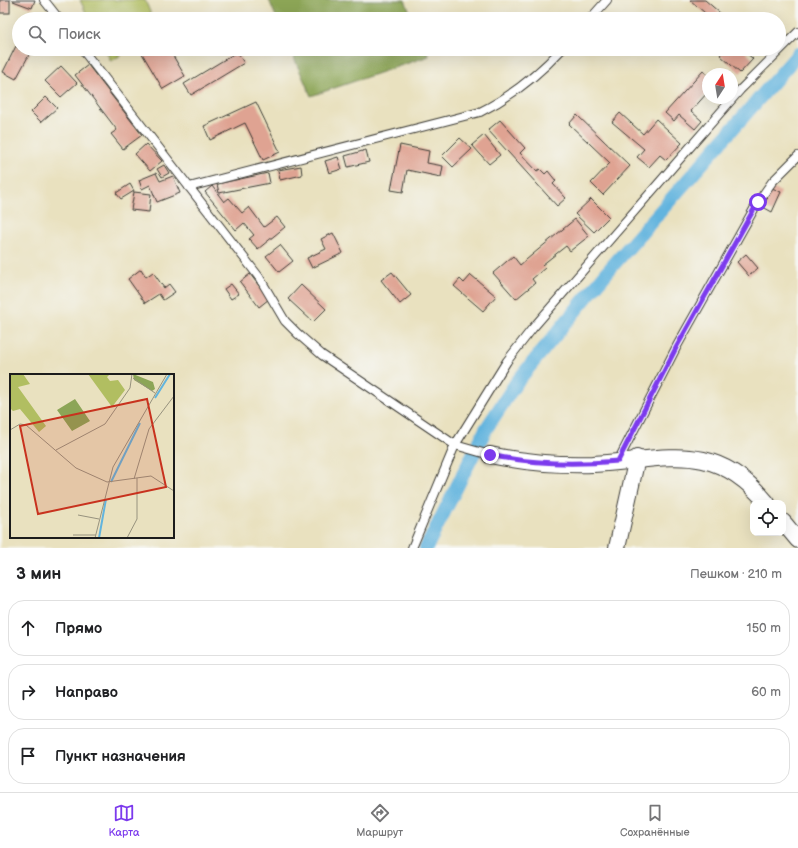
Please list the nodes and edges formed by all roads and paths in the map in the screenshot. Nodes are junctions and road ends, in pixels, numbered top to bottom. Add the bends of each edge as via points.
1 (44, 0) edge
2 (607, 0) edge
3 (53, 12) edge
4 (596, 12) edge
5 (798, 32) edge
6 (786, 44) edge
7 (88, 56) edge
8 (555, 56) edge
9 (775, 56) edge
10 (798, 156) edge
11 (189, 187) junction
12 (459, 446) junction
13 (490, 455) joint
14 (637, 458) junction
15 (618, 461) junction
16 (764, 500) edge
17 (786, 526) edge
18 (798, 540) edge
19 (412, 548) edge
20 (618, 548) edge

1 - 3 lane
2 - 4 lane
5 - 6 lane
7 - 11 lane
8 - 11 lane via 523,86 500,103 480,112
9 - 12 lane via 730,102 532,330 507,361
10 - 15 lane via 772,182 758,202 677,346
11 - 12 lane via 259,277 285,321 298,334 322,355
12 - 13 lane
12 - 19 lane
13 - 15 street via 505,459 553,463 593,464
14 - 15 street
14 - 16 street via 678,455 726,466
14 - 20 street
17 - 18 street

